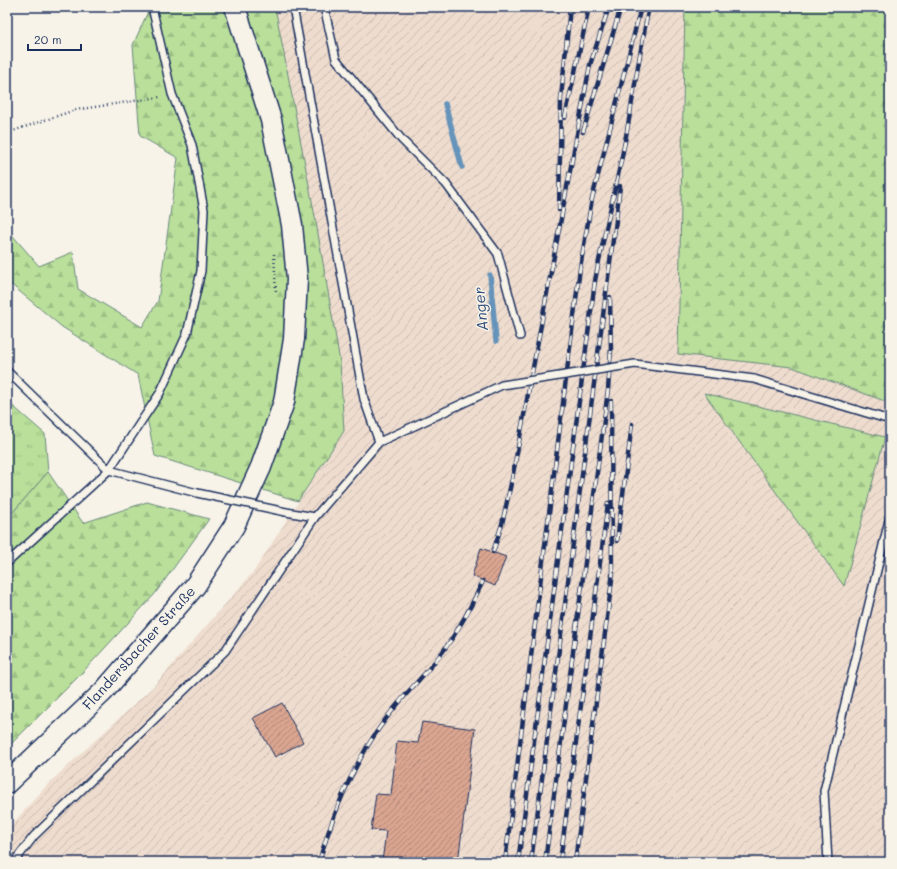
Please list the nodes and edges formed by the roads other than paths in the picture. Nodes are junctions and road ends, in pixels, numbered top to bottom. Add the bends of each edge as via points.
1 (152, 7) edge
2 (236, 7) edge
3 (293, 7) edge
4 (324, 7) edge
5 (520, 336) dead end
6 (7, 371) edge
7 (890, 420) edge
8 (379, 442) junction
9 (109, 470) junction
10 (890, 516) edge
11 (315, 517) junction
12 (7, 563) edge
13 (7, 783) edge
14 (14, 862) edge
15 (828, 862) edge

1 - 9 lane via 172,94 192,145 204,210 201,271 187,334 160,393
2 - 13 street, Flandersbacher Straße via 271,120 292,225 297,279 294,339 284,402 261,467 234,526 195,586 103,692
3 - 8 lane via 364,399
4 - 5 lane via 336,60 402,140 446,184 498,254
6 - 9 lane
7 - 8 lane, bridge via 754,379 635,364 502,385
8 - 11 lane
9 - 11 lane, bridge via 197,493
9 - 12 lane
10 - 15 lane via 824,791
11 - 14 lane via 225,652 34,836

